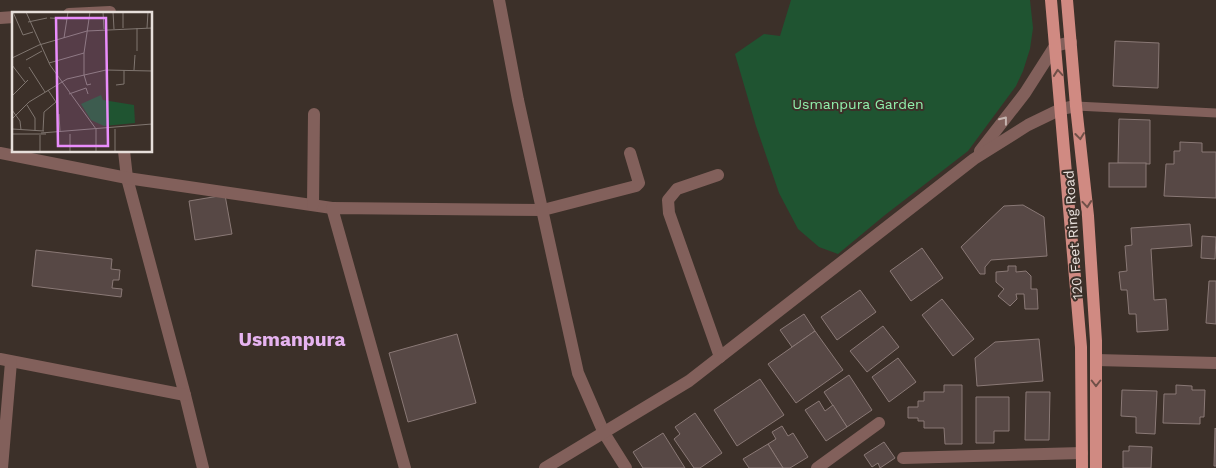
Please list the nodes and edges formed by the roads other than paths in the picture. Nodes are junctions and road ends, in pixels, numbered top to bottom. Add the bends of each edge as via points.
1 (499, 0) edge
2 (1052, 0) edge
3 (1067, 0) edge
4 (110, 9) edge
5 (85, 12) edge
6 (1071, 42) junction
7 (1055, 46) junction
8 (1076, 106) junction
9 (1061, 109) junction
10 (1216, 113) edge
11 (314, 114) dead end
12 (124, 152) edge
13 (0, 153) edge
14 (630, 153) dead end
15 (974, 159) junction
16 (718, 175) dead end
17 (127, 178) junction
18 (313, 205) junction
19 (332, 208) junction
20 (543, 210) junction
21 (720, 357) junction
22 (1096, 360) junction
23 (6, 361) edge
24 (1216, 362) edge
25 (185, 395) junction
26 (880, 423) dead end
27 (604, 432) junction
28 (1082, 453) junction
29 (903, 458) dead end
30 (2, 468) edge
31 (203, 468) edge
32 (405, 468) edge
33 (545, 468) edge
34 (626, 468) edge
35 (817, 468) edge
36 (1082, 468) edge
37 (1096, 468) edge

1 - 20 street
2 - 7 main road, 120 Feet Ring Road
3 - 6 main road, 120 Feet Ring Road
4 - 5 street
6 - 7 street
6 - 8 main road, 120 Feet Ring Road
9 -> 7 main road, 120 Feet Ring Road
15 -> 7 street via 1025,93
8 - 9 street
8 - 10 lane
8 -> 22 main road, 120 Feet Ring Road via 1088,216
9 - 15 street via 1028,125
9 - 28 main road, 120 Feet Ring Road via 1081,347
11 - 18 street
12 - 17 street
13 - 17 street
14 - 20 street via 639,183 636,186
15 - 21 street
16 - 21 street via 676,189 668,200 669,214
17 - 18 street
17 - 25 street
18 - 19 street
19 - 20 street
19 - 32 street
20 - 27 street via 578,373
21 - 27 street via 689,381
22 - 24 street
22 -> 37 main road, 120 Feet Ring Road
23 - 25 street
23 - 30 street
25 - 31 street
26 - 35 street
27 - 33 street
27 - 34 street
28 - 29 street
28 - 36 main road, 120 Feet Ring Road

